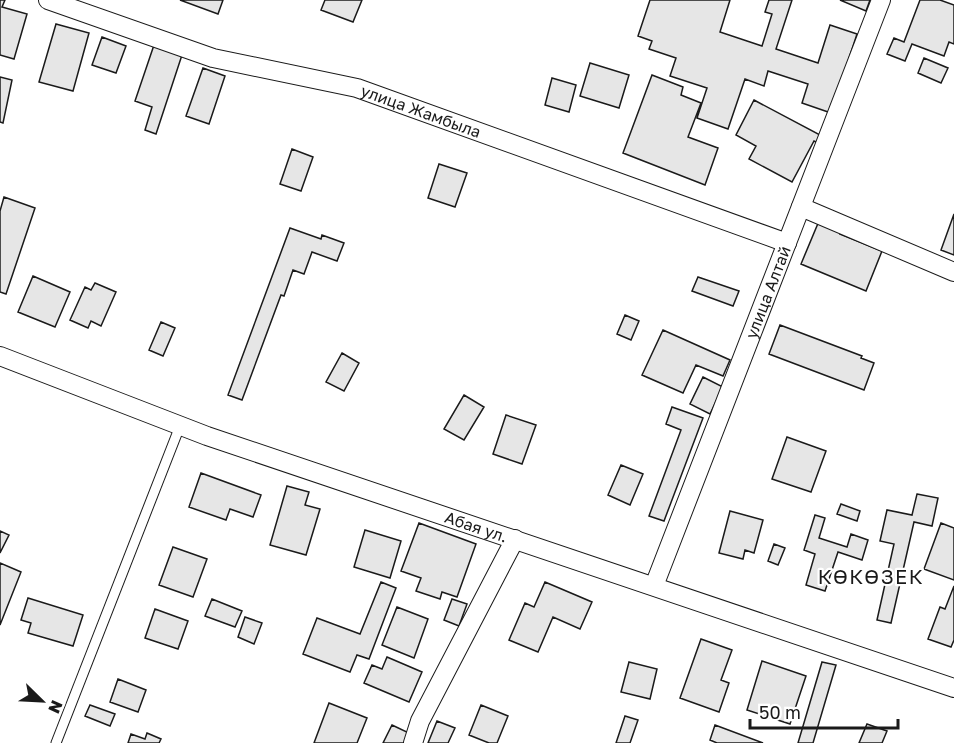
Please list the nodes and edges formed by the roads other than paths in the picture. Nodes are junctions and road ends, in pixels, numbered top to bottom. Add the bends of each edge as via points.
1 (48, 0) edge
2 (881, 0) edge
3 (801, 207) junction
4 (787, 243) junction
5 (954, 272) edge
6 (0, 356) edge
7 (180, 426) junction
8 (514, 539) junction
9 (654, 586) junction
10 (954, 688) edge
11 (56, 743) edge
12 (413, 743) edge

1 - 4 street, улица Жамбыла via 213,58 357,88
2 - 3 street, улица Алтай
3 - 4 street, улица Алтай
3 - 5 street
4 - 9 street, улица Алтай
6 - 7 street, Абая ул.
7 - 8 street, Абая ул.
7 - 11 lane
8 - 9 street, Абая ул.
8 - 12 street via 420,721
9 - 10 street, Абая ул.

